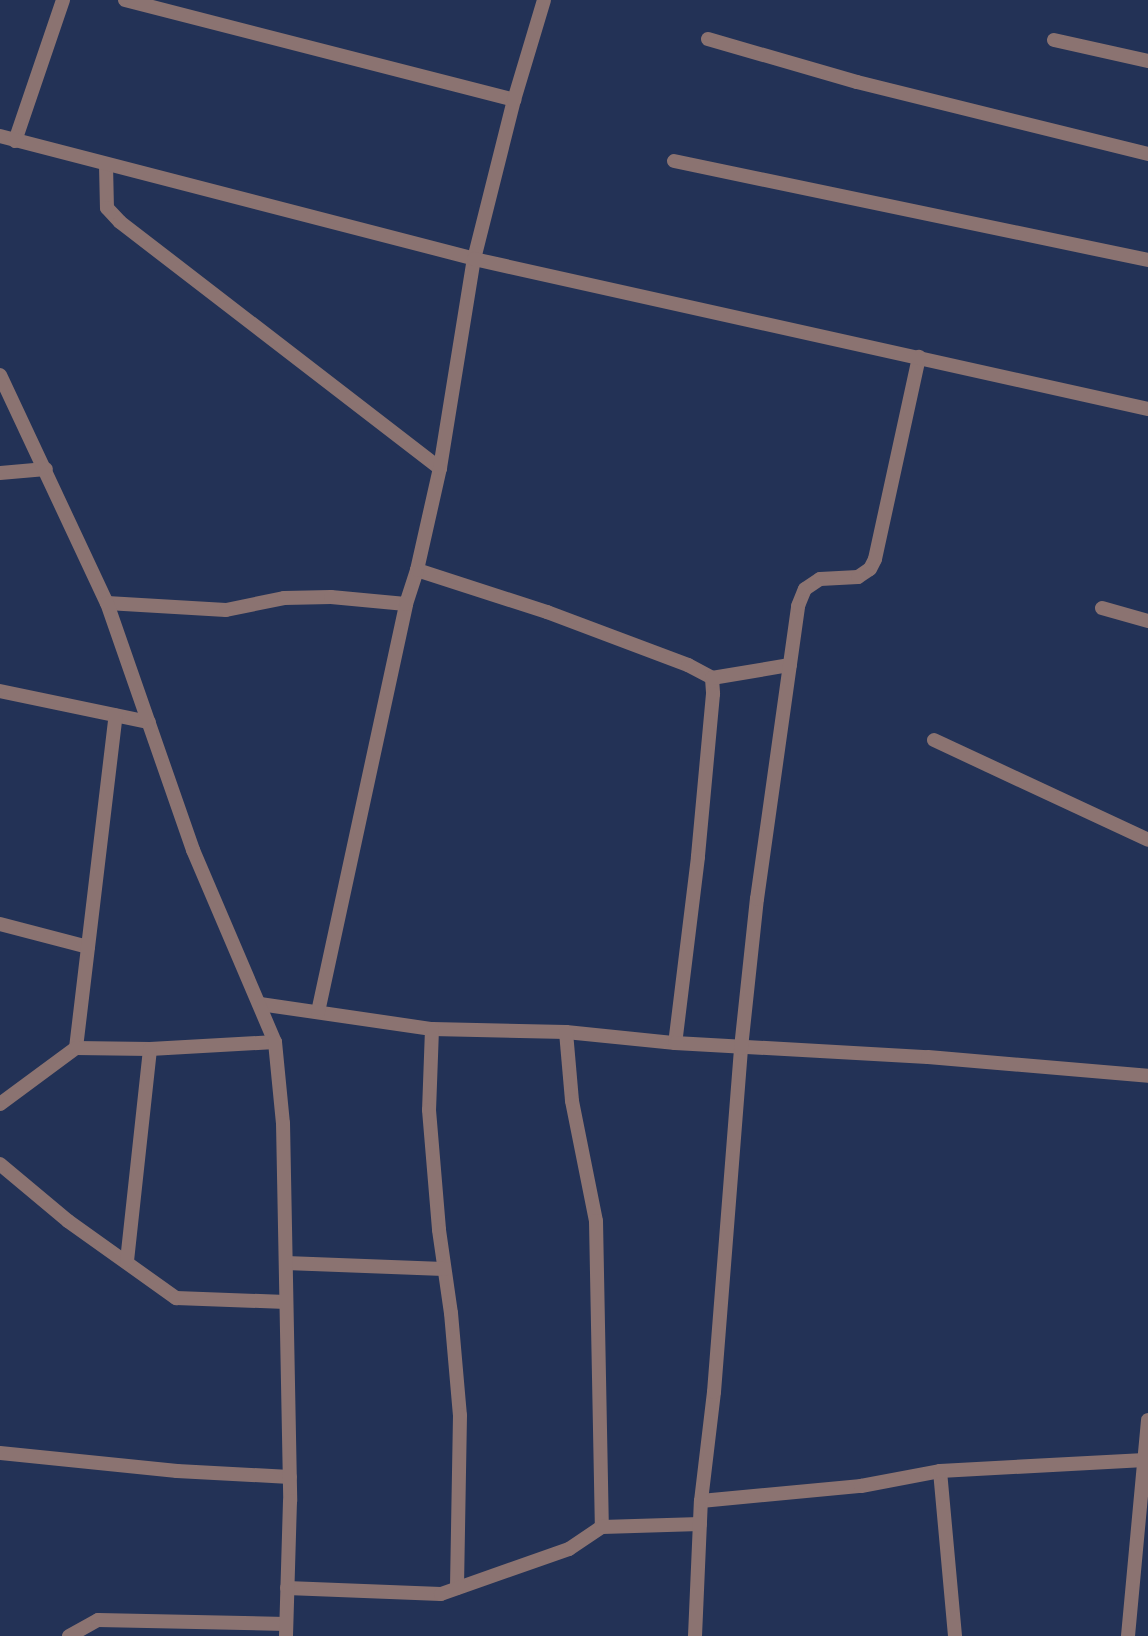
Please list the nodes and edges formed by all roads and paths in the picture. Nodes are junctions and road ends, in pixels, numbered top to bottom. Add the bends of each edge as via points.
1 (64, 0) edge
2 (125, 0) edge
3 (544, 0) edge
4 (708, 39) dead end
5 (1054, 40) dead end
6 (1148, 61) edge
7 (514, 100) junction
8 (0, 136) edge
9 (15, 141) junction
10 (1148, 154) edge
11 (674, 160) dead end
12 (106, 165) junction
13 (474, 258) junction
14 (1148, 260) edge
15 (919, 357) junction
16 (0, 375) edge
17 (1148, 409) edge
18 (440, 468) junction
19 (46, 469) junction
20 (0, 473) edge
21 (417, 570) junction
22 (107, 603) junction
23 (406, 604) junction
24 (1102, 608) dead end
25 (1148, 621) edge
26 (790, 665) junction
27 (712, 678) junction
28 (0, 691) edge
29 (116, 715) junction
30 (149, 722) junction
31 (934, 740) dead end
32 (1148, 840) edge
33 (0, 925) edge
34 (88, 947) junction
35 (260, 1003) junction
36 (318, 1012) junction
37 (432, 1029) junction
38 (566, 1032) junction
39 (275, 1042) junction
40 (675, 1043) junction
41 (76, 1048) junction
42 (741, 1048) junction
43 (150, 1049) junction
44 (1148, 1076) edge
45 (0, 1104) edge
46 (0, 1164) edge
47 (127, 1261) junction
48 (286, 1263) junction
49 (444, 1269) junction
50 (286, 1302) junction
51 (1148, 1420) edge
52 (0, 1454) edge
53 (1144, 1460) junction
54 (940, 1471) junction
55 (290, 1477) junction
56 (701, 1501) junction
57 (700, 1524) junction
58 (602, 1527) junction
59 (288, 1588) junction
60 (457, 1588) junction
61 (286, 1630) edge
62 (69, 1636) edge
63 (695, 1636) edge
64 (955, 1636) edge
65 (1128, 1636) edge

1 - 9 street
2 - 7 street
3 - 7 street
4 - 10 street via 857,82
5 - 6 street
7 - 13 street
8 - 9 street
9 - 12 street
11 - 14 street
12 - 13 street
12 - 18 street via 107,208 120,222
13 - 15 street
13 - 18 street
15 - 17 street
15 - 26 street via 875,559 858,578 820,579 805,589
16 - 19 street
18 - 21 street
19 - 20 street
19 - 22 street
21 - 23 street
21 - 27 street via 547,612
22 - 23 street via 226,610 284,598 331,597
22 - 30 street
23 - 36 street
24 - 25 street
26 - 27 street
26 - 42 street
27 - 40 street via 698,857
28 - 29 street
29 - 30 street
29 - 34 street
30 - 35 street via 192,850
31 - 32 street
33 - 34 street
34 - 41 street
35 - 36 street
35 - 39 street
36 - 37 street
37 - 38 street
37 - 49 street via 429,1110
38 - 40 street
38 - 58 street via 572,1101 596,1221
39 - 43 street
39 - 48 street via 283,1123
40 - 42 street
41 - 43 street
41 - 45 street
42 - 44 street via 929,1057
42 - 56 street
43 - 47 street
46 - 47 street via 68,1221
47 - 50 street via 176,1298
48 - 49 street
48 - 50 street
49 - 60 street via 460,1415
50 - 55 street
51 - 53 street
52 - 55 street
53 - 54 street
53 - 65 street
54 - 56 street via 862,1486
54 - 64 street
55 - 59 street
56 - 57 street
57 - 58 street
57 - 63 street
58 - 60 street via 569,1549
59 - 60 street via 441,1594
59 - 61 street
61 - 62 street via 98,1620

